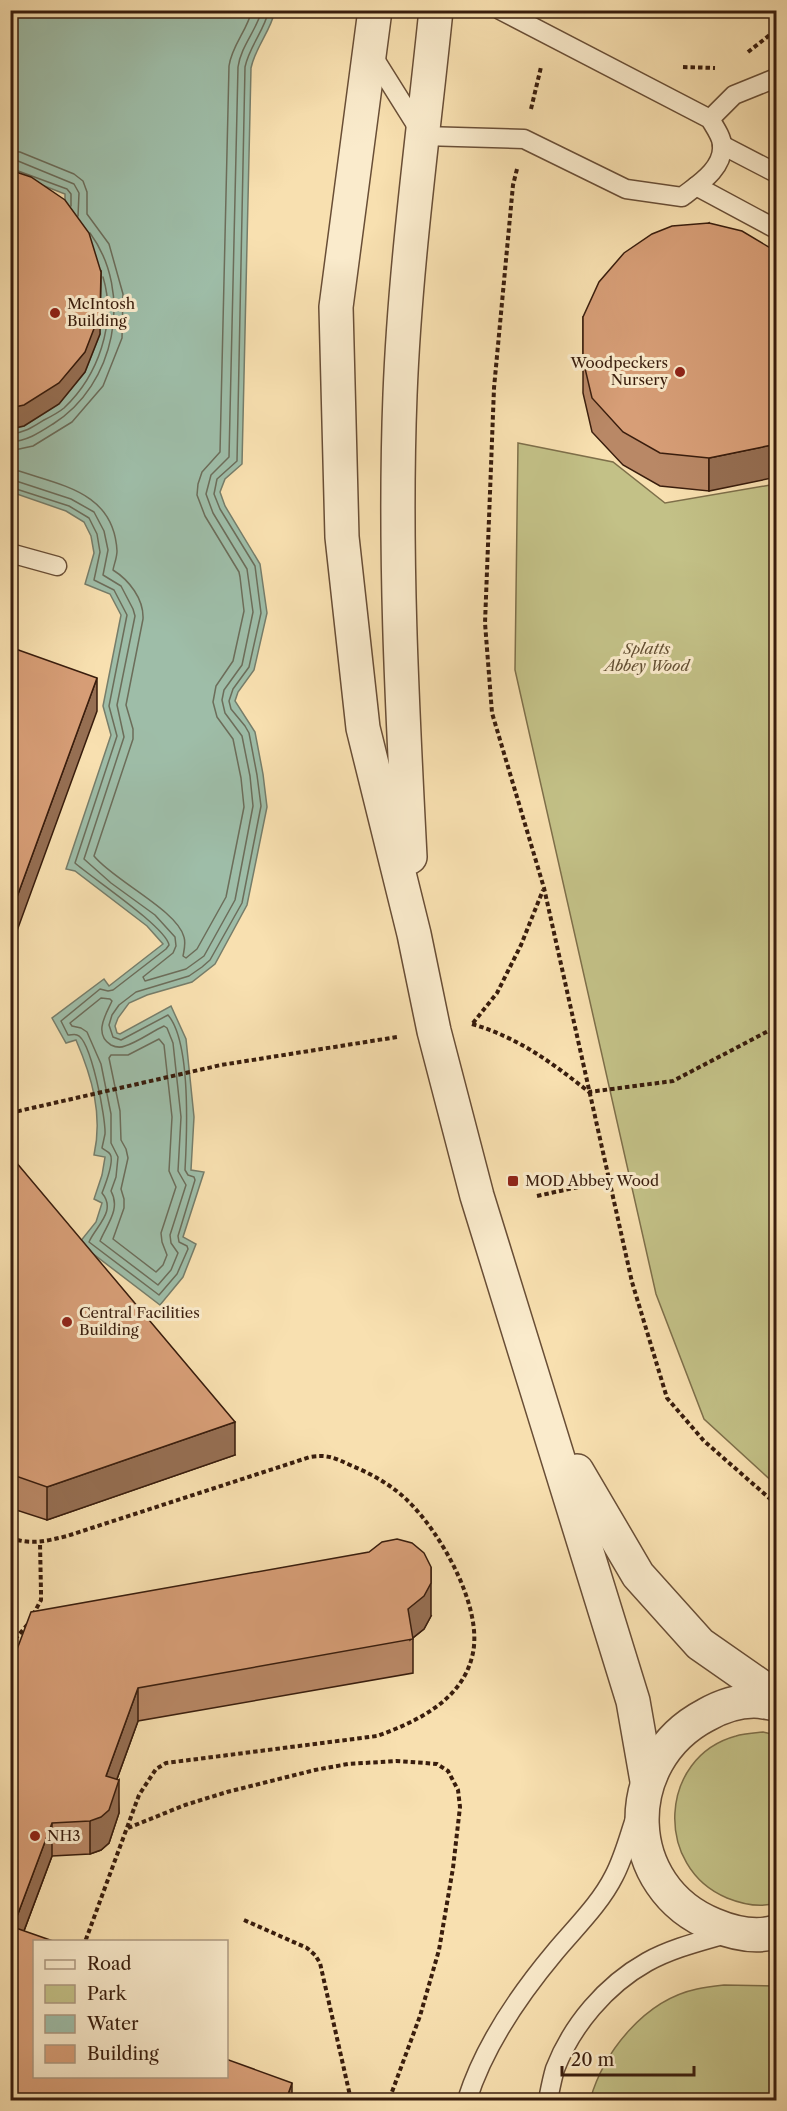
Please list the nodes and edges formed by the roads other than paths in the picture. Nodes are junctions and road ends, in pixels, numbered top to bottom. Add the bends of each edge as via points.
1 (375, 10) edge
2 (436, 10) edge
3 (500, 10) edge
4 (369, 49) junction
5 (777, 78) edge
6 (710, 118) junction
7 (423, 136) junction
8 (722, 145) junction
9 (777, 173) edge
10 (696, 186) junction
11 (755, 218) junction
12 (777, 219) edge
13 (777, 229) edge
14 (10, 553) edge
15 (57, 566) dead end
16 (414, 934) junction
17 (548, 1422) junction
18 (777, 1697) edge
19 (777, 1704) edge
20 (645, 1789) junction
21 (731, 1932) junction
22 (777, 1932) edge
23 (467, 2100) edge
24 (548, 2100) edge

1 - 4 street
2 - 7 street
3 - 6 lane
4 - 7 lane
4 - 16 street via 336,307 342,537 363,728
5 - 6 lane via 734,95
6 - 8 lane
7 - 10 lane via 524,139 626,189 682,197
7 - 16 street via 407,280 398,538
8 - 9 lane
8 - 10 lane via 718,163
10 - 11 lane
11 - 12 lane
11 - 13 lane
14 - 15 lane
16 - 17 street via 434,1031 477,1196
17 - 18 street via 638,1575 700,1644
17 - 20 street via 633,1701
19 - 20 street via 753,1701 718,1708 688,1724 663,1749
20 - 21 street via 642,1832 651,1866 670,1896 698,1919
20 - 23 lane via 614,1877 511,2011 475,2076
21 - 22 street
21 - 24 lane via 647,1962 619,1982 579,2021 555,2070

